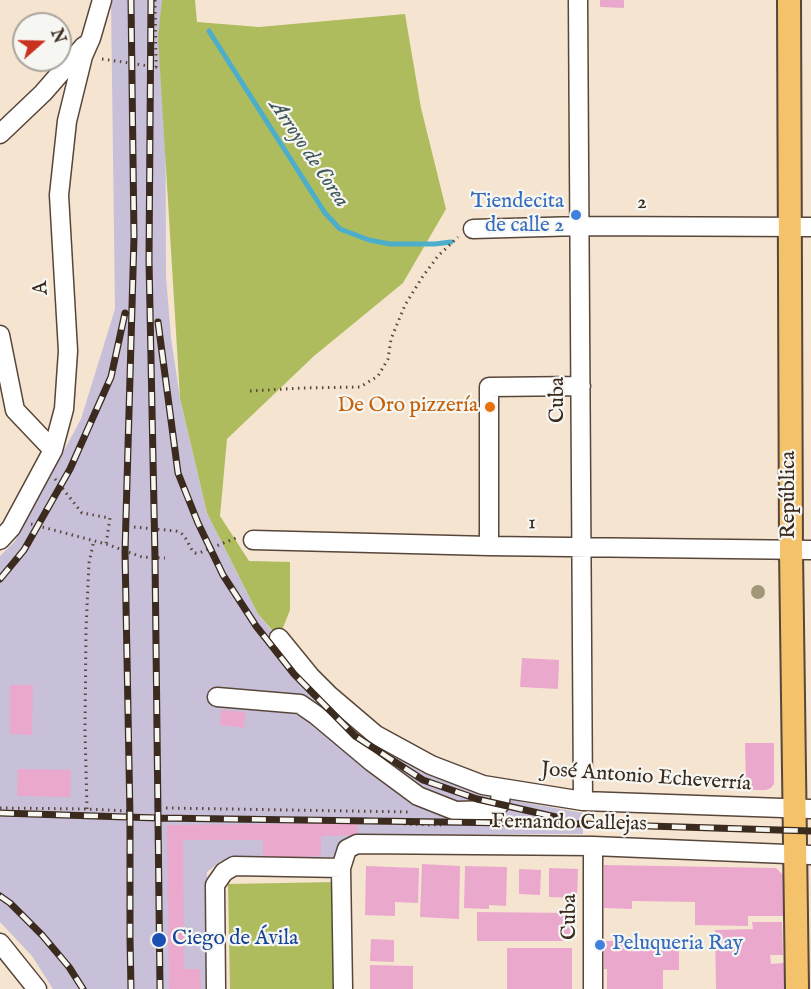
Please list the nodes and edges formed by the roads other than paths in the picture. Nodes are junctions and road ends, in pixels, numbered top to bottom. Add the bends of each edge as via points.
1 (102, 0) edge
2 (579, 0) edge
3 (789, 0) edge
4 (91, 38) junction
5 (0, 134) edge
6 (580, 226) junction
7 (800, 227) edge
8 (473, 229) road end
9 (0, 335) edge
10 (581, 386) junction
11 (49, 458) junction
12 (4, 529) edge
13 (253, 540) road end
14 (489, 546) junction
15 (582, 548) junction
16 (801, 551) edge
17 (279, 638) dead end
18 (217, 697) dead end
19 (501, 788) junction
20 (584, 801) junction
21 (803, 809) edge
22 (594, 846) junction
23 (803, 855) edge
24 (341, 868) junction
25 (0, 943) edge
26 (37, 989) edge
27 (216, 989) edge
28 (343, 989) edge
29 (593, 989) edge
30 (797, 989) edge

1 - 4 street, A
2 - 6 street, Cuba
3 - 7 main road, República
4 - 5 street via 44,93
4 - 11 street, A via 67,121 59,195 68,351 64,408
6 - 7 street, 2
6 - 8 street, 2
6 - 10 street, Cuba
7 - 16 main road, República
9 - 11 street via 15,410
10 - 14 street via 489,387
10 - 15 street, Cuba
11 - 12 street, A
13 - 14 street, 1
14 - 15 street, 1
15 - 16 street, 1
15 - 20 street, Cuba
16 - 21 main road, República
17 - 19 street, José Antonio Echeverría via 329,695 376,735 431,765
18 - 19 street via 300,704 418,796 456,811 494,810 500,804
19 - 20 street, José Antonio Echeverría
20 - 21 street, José Antonio Echeverría
21 - 23 main road, República
22 - 23 street, Fernando Callejas
22 - 24 street, Fernando Callejas via 357,844 347,849
22 - 29 street, Cuba
23 - 30 main road, República
24 - 27 street via 234,866 224,872 215,885
24 - 28 street
25 - 26 street

